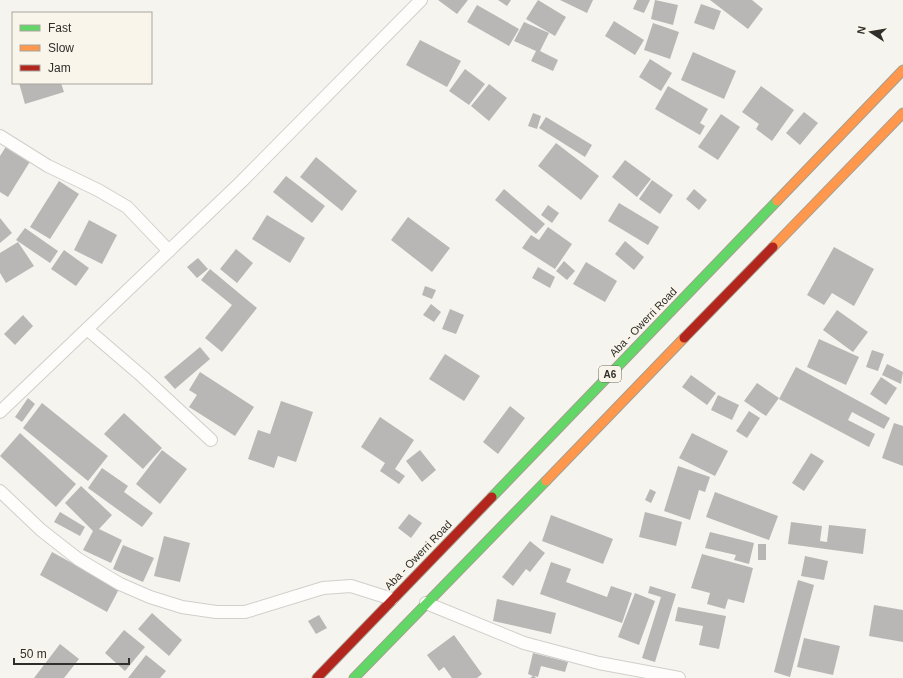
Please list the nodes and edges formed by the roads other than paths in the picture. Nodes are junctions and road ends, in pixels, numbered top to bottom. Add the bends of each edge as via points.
1 (421, 0) edge
2 (903, 70) edge
3 (903, 113) edge
4 (0, 136) edge
5 (169, 251) junction
6 (87, 329) junction
7 (0, 412) edge
8 (211, 440) dead end
9 (0, 491) edge
10 (392, 599) junction
11 (426, 603) junction
12 (317, 678) edge
13 (354, 678) edge
14 (679, 678) edge

1 - 5 street
2 - 10 highway, Aba - Owerri Road / A6
3 - 11 highway, A6
4 - 5 street via 48,166 127,207
5 - 6 street
6 - 7 street
6 - 8 street
9 - 10 street via 41,530 78,559 120,584 182,607 216,612 245,612 323,588 351,586
10 - 12 highway, Aba - Owerri Road / A6
11 - 13 highway, A6
11 - 14 street via 524,643 599,663

